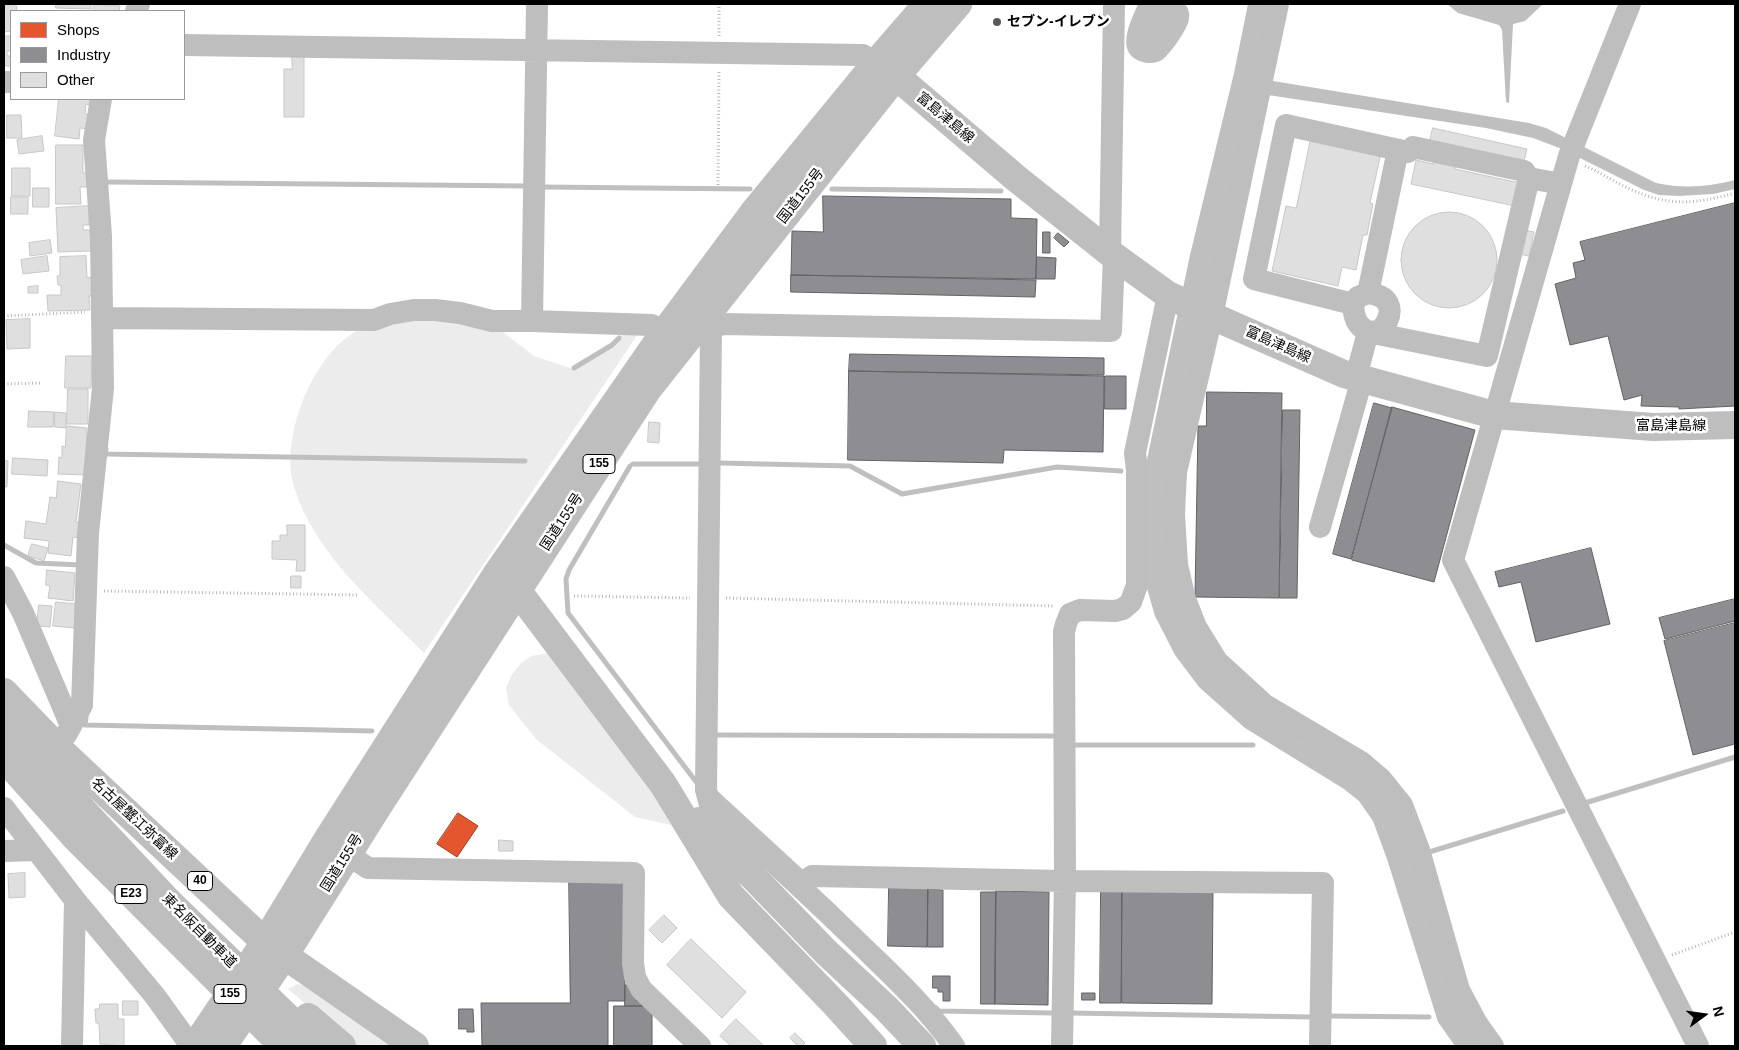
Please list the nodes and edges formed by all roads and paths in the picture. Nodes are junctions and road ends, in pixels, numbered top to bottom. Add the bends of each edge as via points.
1 (537, 4) edge
2 (719, 4) edge
3 (928, 4) edge
4 (958, 4) edge
5 (1114, 4) edge
6 (1278, 4) edge
7 (1630, 4) edge
8 (185, 45) edge
9 (537, 49) junction
10 (719, 52) junction
11 (886, 70) junction
12 (101, 100) edge
13 (1398, 150) junction
14 (1571, 152) junction
15 (1529, 178) junction
16 (1561, 184) junction
17 (718, 185) dead end
18 (1735, 193) edge
19 (1112, 254) junction
20 (1168, 294) junction
21 (1360, 299) junction
22 (103, 315) junction
23 (4, 316) edge
24 (1212, 316) junction
25 (532, 321) junction
26 (706, 325) junction
27 (1368, 332) junction
28 (663, 334) junction
29 (1359, 378) junction
30 (41, 383) dead end
31 (4, 384) edge
32 (1494, 415) junction
33 (1735, 425) edge
34 (1320, 527) dead end
35 (496, 575) junction
36 (5, 581) edge
37 (518, 590) junction
38 (86, 591) junction
39 (358, 595) dead end
40 (574, 596) dead end
41 (708, 598) junction
42 (1080, 610) junction
43 (4, 692) edge
44 (4, 724) edge
45 (65, 738) junction
46 (4, 758) edge
47 (663, 784) junction
48 (4, 808) edge
49 (36, 850) junction
50 (4, 851) edge
51 (347, 854) junction
52 (1065, 881) junction
53 (800, 885) junction
54 (75, 900) junction
55 (1735, 932) edge
56 (274, 949) junction
57 (826, 952) junction
58 (1655, 961) junction
59 (808, 974) junction
60 (268, 1022) edge
61 (72, 1046) edge
62 (193, 1046) edge
63 (223, 1046) edge
64 (283, 1046) edge
65 (317, 1046) edge
66 (342, 1046) edge
67 (415, 1046) edge
68 (700, 1046) edge
69 (856, 1046) edge
70 (873, 1046) edge
71 (898, 1046) edge
72 (922, 1046) edge
73 (954, 1046) edge
74 (1062, 1046) edge
75 (1320, 1046) edge
76 (1493, 1046) edge
77 (1698, 1046) edge

1 - 9 street
2 - 10 path
3 - 11 main road, 国道155号 / 155
4 - 11 main road, 国道155号 / 155
5 - 19 street
6 - 24 street
7 - 14 street
8 - 9 street
9 - 10 street
9 - 25 street
10 - 11 street via 863,55
10 - 17 path
11 - 19 main road, 富島津島線
11 - 26 main road, 国道155号 / 155
11 - 28 main road, 国道155号 / 155 via 754,213
12 - 22 street via 94,140
13 - 15 street via 1408,152 1413,147 1524,171
13 - 21 street
13 - 21 street via 1286,125 1254,279
14 - 16 street
14 - 18 path via 1629,189 1656,199 1669,202 1709,200
15 - 16 street
15 - 27 street via 1487,356
16 - 32 street
19 - 20 main road, 富島津島線
19 - 26 street via 1111,331
20 - 24 main road, 富島津島線
20 - 42 street via 1135,453 1137,585 1131,602 1123,609
21 - 27 street via 1354,317 1358,326
21 - 27 street via 1378,294 1388,302 1391,312 1380,331
22 - 23 path
22 - 25 street via 374,320 390,314 435,310 492,322
22 - 38 street via 103,388 88,533
24 - 29 main road, 富島津島線
24 - 76 street via 1176,472 1177,565 1184,599 1196,627 1217,661 1265,705 1361,762 1393,792 1417,842 1459,990
25 - 28 street via 652,325
26 - 37 main road, 国道155号 / 155 via 648,389
26 - 41 street
27 - 29 street
28 - 35 main road, 国道155号 / 155
29 - 32 main road, 富島津島線
29 - 34 street
30 - 31 path
32 - 33 main road, 富島津島線 via 1653,427
32 - 58 street via 1453,560
35 - 37 main road
35 - 56 main road, 国道155号 / 155 via 327,840
36 - 45 street via 23,613
37 - 47 main road
37 - 51 main road, 国道155号 / 155
38 - 39 path
38 - 45 street via 82,706
40 - 41 path
41 - 42 path via 1057,606
41 - 53 street via 706,790 710,805
42 - 52 street via 1070,614 1064,632
43 - 45 main road, 名古屋蟹江弥富線 / 40
44 - 60 main road, 東名阪自動車道 / E23 via 168,901 230,961
45 - 56 main road, 名古屋蟹江弥富線 / 40
46 - 60 main road via 74,836 102,884
47 - 57 main road
47 - 59 main road via 731,896
48 - 49 street
49 - 50 street
49 - 54 street
51 - 56 main road, 国道155号 / 155
51 - 68 street via 368,868 634,873 635,977 641,989
52 - 53 street via 812,876
52 - 74 street
52 - 75 street via 1323,883
53 - 73 street via 910,993
54 - 61 street
54 - 62 street
55 - 58 path
56 - 62 main road, 国道155号 / 155
56 - 63 main road, 国道155号 / 155
56 - 67 main road, 名古屋蟹江弥富線 / 40
57 - 71 main road
57 - 72 main road
58 - 77 street
59 - 69 main road
59 - 70 main road
60 - 64 main road, 東名阪自動車道 / E23
60 - 65 main road, 東名阪自動車道 / E23
60 - 66 main road

